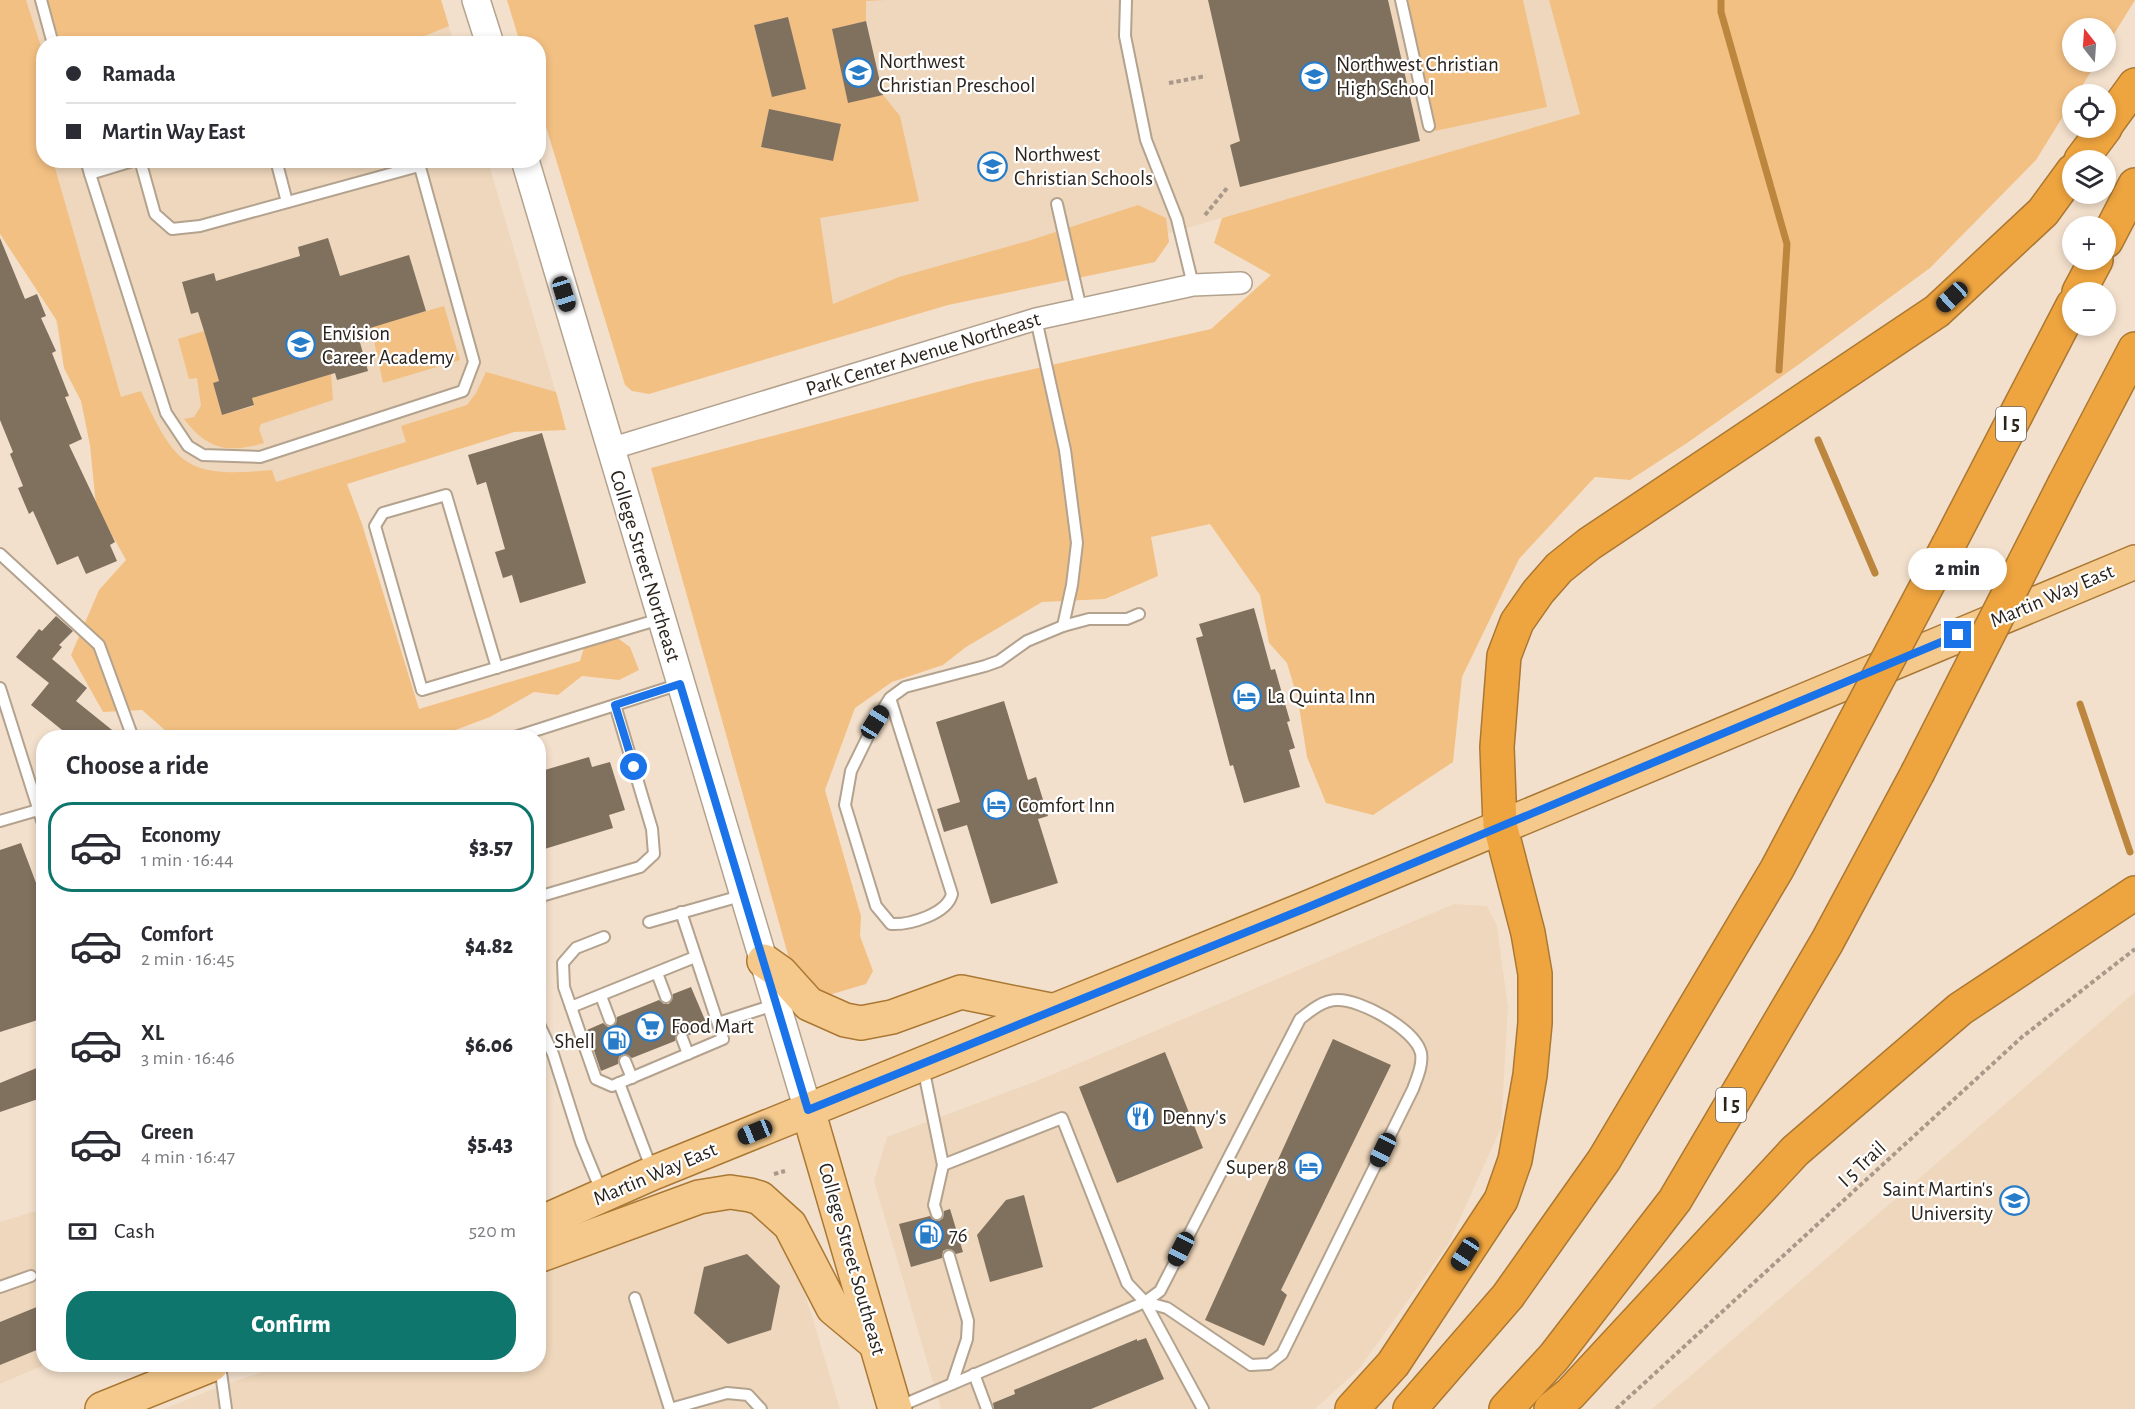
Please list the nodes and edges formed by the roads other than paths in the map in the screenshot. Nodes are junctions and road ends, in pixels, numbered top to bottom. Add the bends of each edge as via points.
1 (41, 0) edge
2 (476, 0) edge
3 (1126, 0) edge
4 (1401, 0) edge
5 (51, 36) edge
6 (487, 36) edge
7 (2135, 85) edge
8 (2116, 111) edge
9 (1429, 126) dead end
10 (88, 168) edge
11 (110, 168) edge
12 (142, 168) edge
13 (278, 168) edge
14 (401, 168) edge
15 (419, 168) edge
16 (527, 168) edge
17 (90, 174) junction
18 (2135, 185) edge
19 (2062, 186) edge
20 (287, 202) junction
21 (1057, 204) dead end
22 (2116, 222) edge
23 (1241, 283) dead end
24 (1193, 285) junction
25 (1081, 309) junction
26 (1036, 319) junction
27 (2062, 326) edge
28 (2135, 349) edge
29 (610, 449) junction
30 (0, 555) edge
31 (2135, 562) edge
32 (1139, 614) dead end
33 (661, 619) junction
34 (1063, 626) junction
35 (497, 668) junction
36 (680, 684) junction
37 (0, 688) edge
38 (890, 698) junction
39 (615, 705) junction
40 (130, 730) edge
41 (537, 730) edge
42 (36, 804) edge
43 (36, 811) edge
44 (0, 821) edge
45 (1500, 825) junction
46 (2135, 893) edge
47 (546, 895) edge
48 (744, 895) junction
49 (681, 912) junction
50 (649, 922) dead end
51 (604, 938) dead end
52 (695, 957) junction
53 (764, 961) junction
54 (657, 973) junction
55 (601, 996) junction
56 (666, 997) dead end
57 (777, 1004) junction
58 (571, 1007) junction
59 (1050, 1010) junction
60 (610, 1020) dead end
61 (718, 1023) junction
62 (546, 1038) edge
63 (682, 1038) dead end
64 (688, 1054) junction
65 (625, 1061) dead end
66 (923, 1063) junction
67 (632, 1078) junction
68 (619, 1083) junction
69 (808, 1110) junction
70 (943, 1165) junction
71 (653, 1173) junction
72 (604, 1196) junction
73 (937, 1214) dead end
74 (546, 1221) edge
75 (546, 1253) edge
76 (949, 1256) dead end
77 (31, 1276) dead end
78 (0, 1287) edge
79 (635, 1298) dead end
80 (1145, 1302) junction
81 (875, 1343) junction
82 (194, 1372) edge
83 (221, 1372) edge
84 (974, 1374) junction
85 (952, 1384) junction
86 (895, 1408) edge
87 (102, 1409) edge
88 (226, 1409) edge
89 (670, 1409) edge
90 (760, 1409) edge
91 (987, 1409) edge
92 (1203, 1409) edge
93 (1352, 1409) edge
94 (1410, 1409) edge
95 (1506, 1409) edge
96 (1551, 1409) edge

1 - 5 lane
2 - 6 street
3 - 24 lane via 1125,36 1146,140 1177,219
4 - 9 lane
7 - 8 highway
10 - 17 lane
11 - 17 lane
12 - 20 lane via 155,214 172,229 200,226
13 - 20 lane
14 - 20 lane
15 - 17 lane via 474,362 470,377 462,391 260,457 203,455 188,446 166,413
16 - 29 street, College Street Northeast
18 - 22 highway
19 - 45 highway via 2043,212 1937,311 1559,568 1517,622 1504,656 1497,747
21 - 25 lane
23 - 24 street, Park Center Avenue Northeast
24 - 25 street, Park Center Avenue Northeast
25 - 26 street, Park Center Avenue Northeast
26 - 29 street, Park Center Avenue Northeast
26 - 34 lane via 1065,450 1077,543
27 - 94 highway, I 5, bridge via 1777,869 1604,1160 1508,1296
28 - 95 highway, I 5, bridge via 1827,942 1675,1200 1554,1358
29 - 33 street, College Street Northeast
30 - 40 lane via 99,645
31 - 45 main road, Martin Way East
32 - 34 lane via 1127,619 1089,619
33 - 35 lane
33 - 36 street, College Street Northeast
34 - 38 lane via 984,666 905,687
35 - 35 lane via 446,495 383,513 375,526 423,690
36 - 39 lane
36 - 48 street, College Street Northeast
37 - 42 lane
38 - 38 lane via 851,771 845,805 876,906 891,924 900,924 942,910 952,894
39 - 41 lane
39 - 47 lane via 652,829 654,855 640,867
43 - 44 lane
45 - 59 main road, Martin Way East via 1306,908
45 - 93 highway via 1535,974 1530,1075 1515,1160 1501,1200 1393,1364
46 - 96 highway via 1960,1009 1795,1151 1570,1394
48 - 49 lane
48 - 53 street, College Street Northeast
49 - 50 lane
49 - 52 lane
51 - 58 lane via 576,948 563,963 564,987
52 - 54 lane
52 - 61 lane
53 - 57 street, College Street Northeast
53 - 59 main road via 781,973 809,1004 861,1023 892,1017 960,992
54 - 55 lane
54 - 56 lane
55 - 58 lane
55 - 60 lane
57 - 61 lane
57 - 69 street, College Street Northeast
58 - 68 lane via 596,1079 612,1086
59 - 66 main road, Martin Way East
61 - 64 lane via 723,1039
62 - 72 lane
63 - 64 lane
64 - 67 lane
65 - 67 lane
66 - 69 main road, Martin Way East
66 - 70 lane
67 - 68 lane
68 - 71 lane
69 - 71 main road, Martin Way East
69 - 81 main road, College Street Southeast
70 - 73 lane via 934,1205
70 - 80 lane via 1062,1118 1127,1282
71 - 72 main road, Martin Way East
72 - 74 main road, Martin Way East
75 - 81 main road via 699,1197 730,1192 750,1195 760,1198 790,1226 833,1308
76 - 85 lane via 968,1321 967,1339
77 - 78 lane
79 - 89 lane
80 - 80 lane via 1160,1291 1300,1019 1314,1008 1336,1000 1353,1003 1402,1027 1420,1052 1421,1065 1413,1089 1282,1354 1269,1364 1251,1365 1167,1308
80 - 84 lane
80 - 92 lane
81 - 86 main road, College Street Southeast
82 - 87 main road
83 - 88 lane
84 - 85 lane
84 - 91 lane
85 - 86 lane
89 - 90 lane via 727,1393 748,1395

